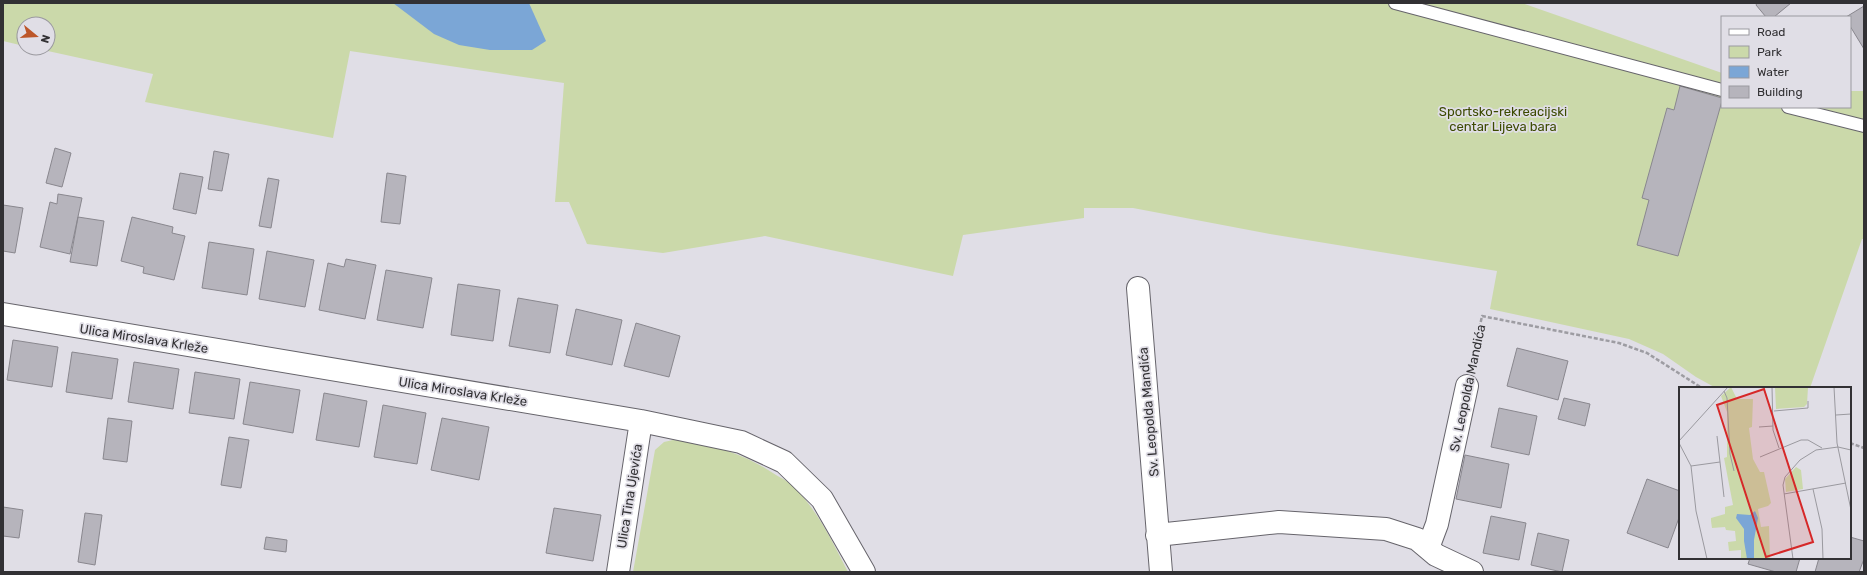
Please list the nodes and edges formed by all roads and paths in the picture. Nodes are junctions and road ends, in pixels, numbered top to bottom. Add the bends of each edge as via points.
1 (1395, 3) edge
2 (1721, 90) edge
3 (1792, 108) edge
4 (1864, 126) edge
5 (1138, 288) dead end
6 (3, 314) edge
7 (1467, 386) joint
8 (1701, 387) edge
9 (641, 421) junction
10 (1851, 443) edge
11 (1864, 448) edge
12 (1158, 535) junction
13 (1428, 548) junction
14 (618, 572) edge
15 (864, 572) edge
16 (1161, 572) edge
17 (1472, 572) edge

1 - 2 lane
3 - 4 lane
5 - 12 street, Sv. Leopolda Mandića
6 - 9 street, Ulica Miroslava Krleže
7 - 8 path, Sv. Leopolda Mandića via 1482,316 1619,343 1647,353
7 - 13 street, Sv. Leopolda Mandića via 1438,524
9 - 14 street, Ulica Tina Ujevića
9 - 15 street, Ulica Miroslava Krleže via 741,442 784,462 822,499
10 - 11 path
12 - 13 street via 1279,522 1386,529 1417,539
12 - 16 street, Sv. Leopolda Mandića
13 - 17 street via 1436,555

